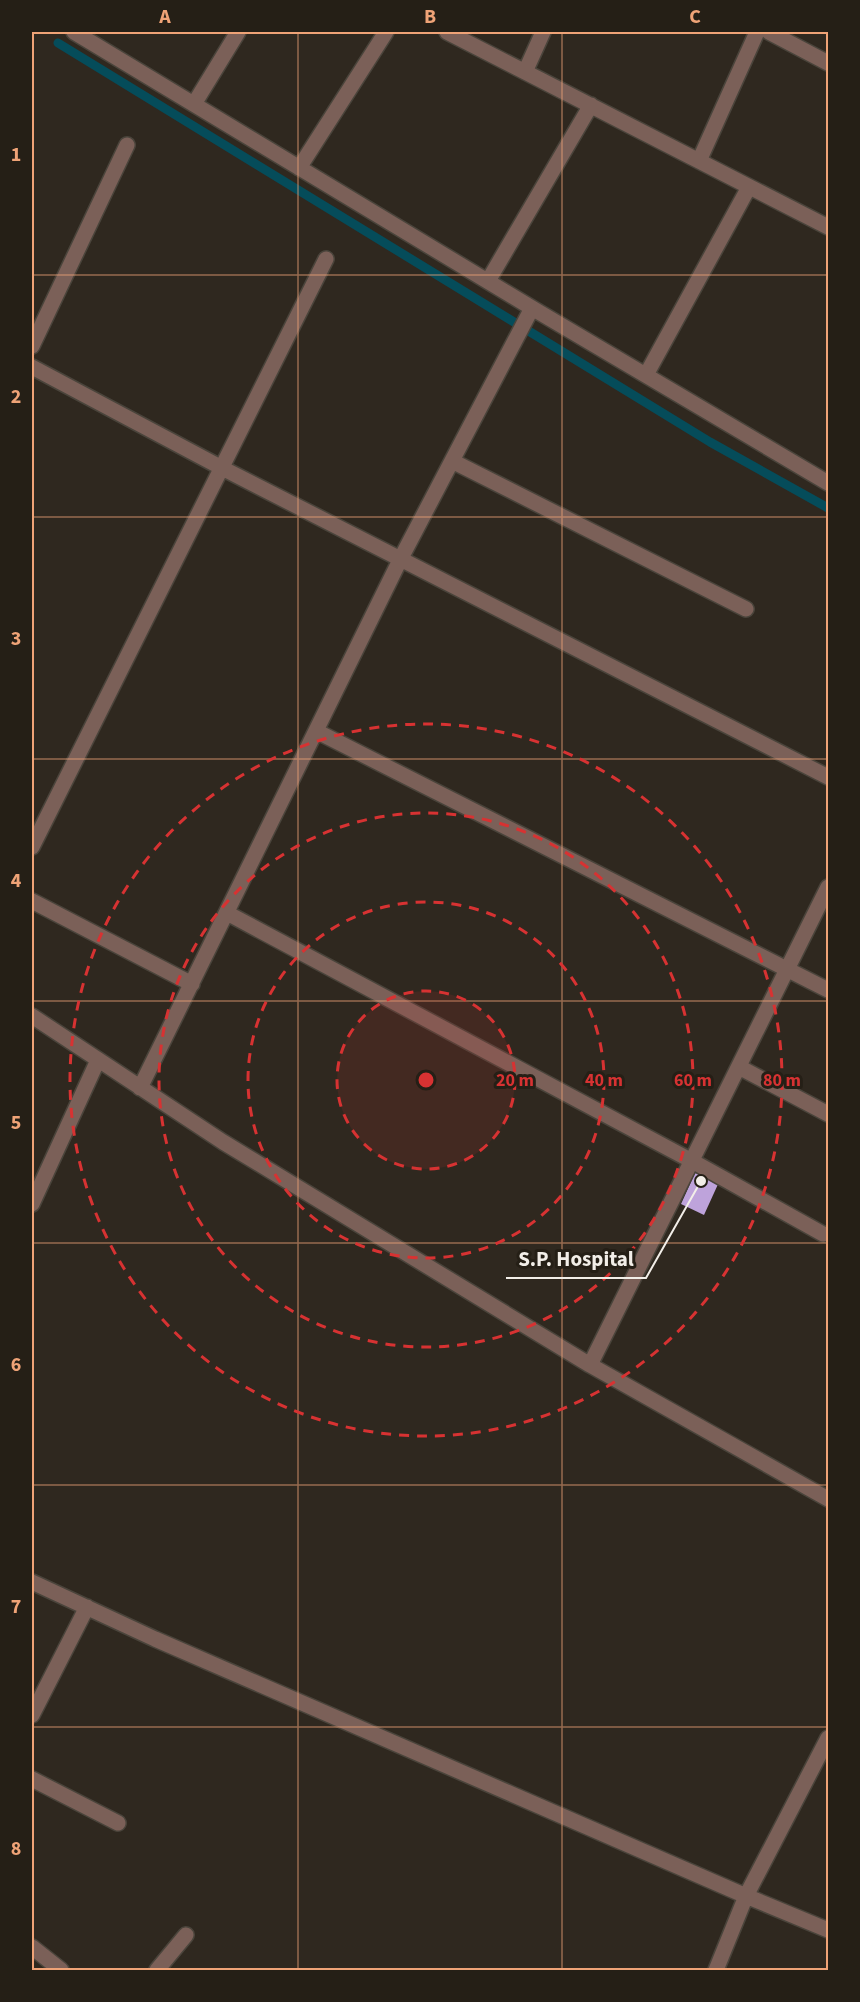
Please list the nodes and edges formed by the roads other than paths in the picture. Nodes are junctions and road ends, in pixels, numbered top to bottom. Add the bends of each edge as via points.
1 (74, 32) edge
2 (238, 32) edge
3 (386, 32) edge
4 (447, 32) edge
5 (543, 32) edge
6 (757, 32) edge
7 (769, 32) edge
8 (828, 63) edge
9 (525, 72) junction
10 (194, 104) junction
11 (591, 105) junction
12 (127, 145) dead end
13 (699, 161) junction
14 (299, 168) junction
15 (749, 187) junction
16 (828, 227) edge
17 (326, 259) dead end
18 (488, 281) junction
19 (529, 314) junction
20 (32, 346) edge
21 (32, 367) edge
22 (646, 375) junction
23 (452, 461) junction
24 (222, 468) junction
25 (828, 483) edge
26 (400, 560) junction
27 (746, 609) dead end
28 (316, 731) junction
29 (828, 777) edge
30 (32, 847) edge
31 (828, 887) edge
32 (32, 901) edge
33 (227, 913) junction
34 (788, 969) junction
35 (192, 984) junction
36 (828, 990) edge
37 (32, 1016) edge
38 (98, 1060) junction
39 (738, 1067) junction
40 (140, 1088) junction
41 (828, 1114) edge
42 (692, 1161) junction
43 (32, 1204) edge
44 (823, 1234) dead end
45 (590, 1365) junction
46 (828, 1498) edge
47 (32, 1582) edge
48 (87, 1607) junction
49 (32, 1715) edge
50 (828, 1738) edge
51 (32, 1779) edge
52 (118, 1823) dead end
53 (746, 1896) junction
54 (828, 1930) edge
55 (186, 1935) dead end
56 (32, 1947) edge
57 (61, 1971) edge
58 (157, 1971) edge
59 (716, 1971) edge

1 - 10 street
2 - 10 street
3 - 14 street
4 - 9 street
5 - 9 street
6 - 13 street
7 - 8 street
9 - 11 street
10 - 14 street
11 - 13 street
11 - 18 street
12 - 20 street
13 - 15 street
14 - 18 street
15 - 16 street
15 - 22 street
17 - 24 street
18 - 19 street
19 - 22 street
19 - 23 street
21 - 24 street
22 - 25 street
23 - 26 street
23 - 27 street
24 - 26 street
24 - 30 street
26 - 28 street
26 - 29 street
28 - 33 street
28 - 34 street
31 - 34 street
32 - 35 street
33 - 35 street
33 - 42 street
34 - 36 street
34 - 39 street
35 - 40 street
37 - 38 street
38 - 40 street
38 - 43 street
39 - 41 street
39 - 42 street
40 - 45 street
42 - 44 street
42 - 45 street
45 - 46 street
47 - 48 street
48 - 49 street
48 - 53 street
50 - 53 street
51 - 52 street
53 - 54 street
53 - 59 street
55 - 58 street
56 - 57 street

